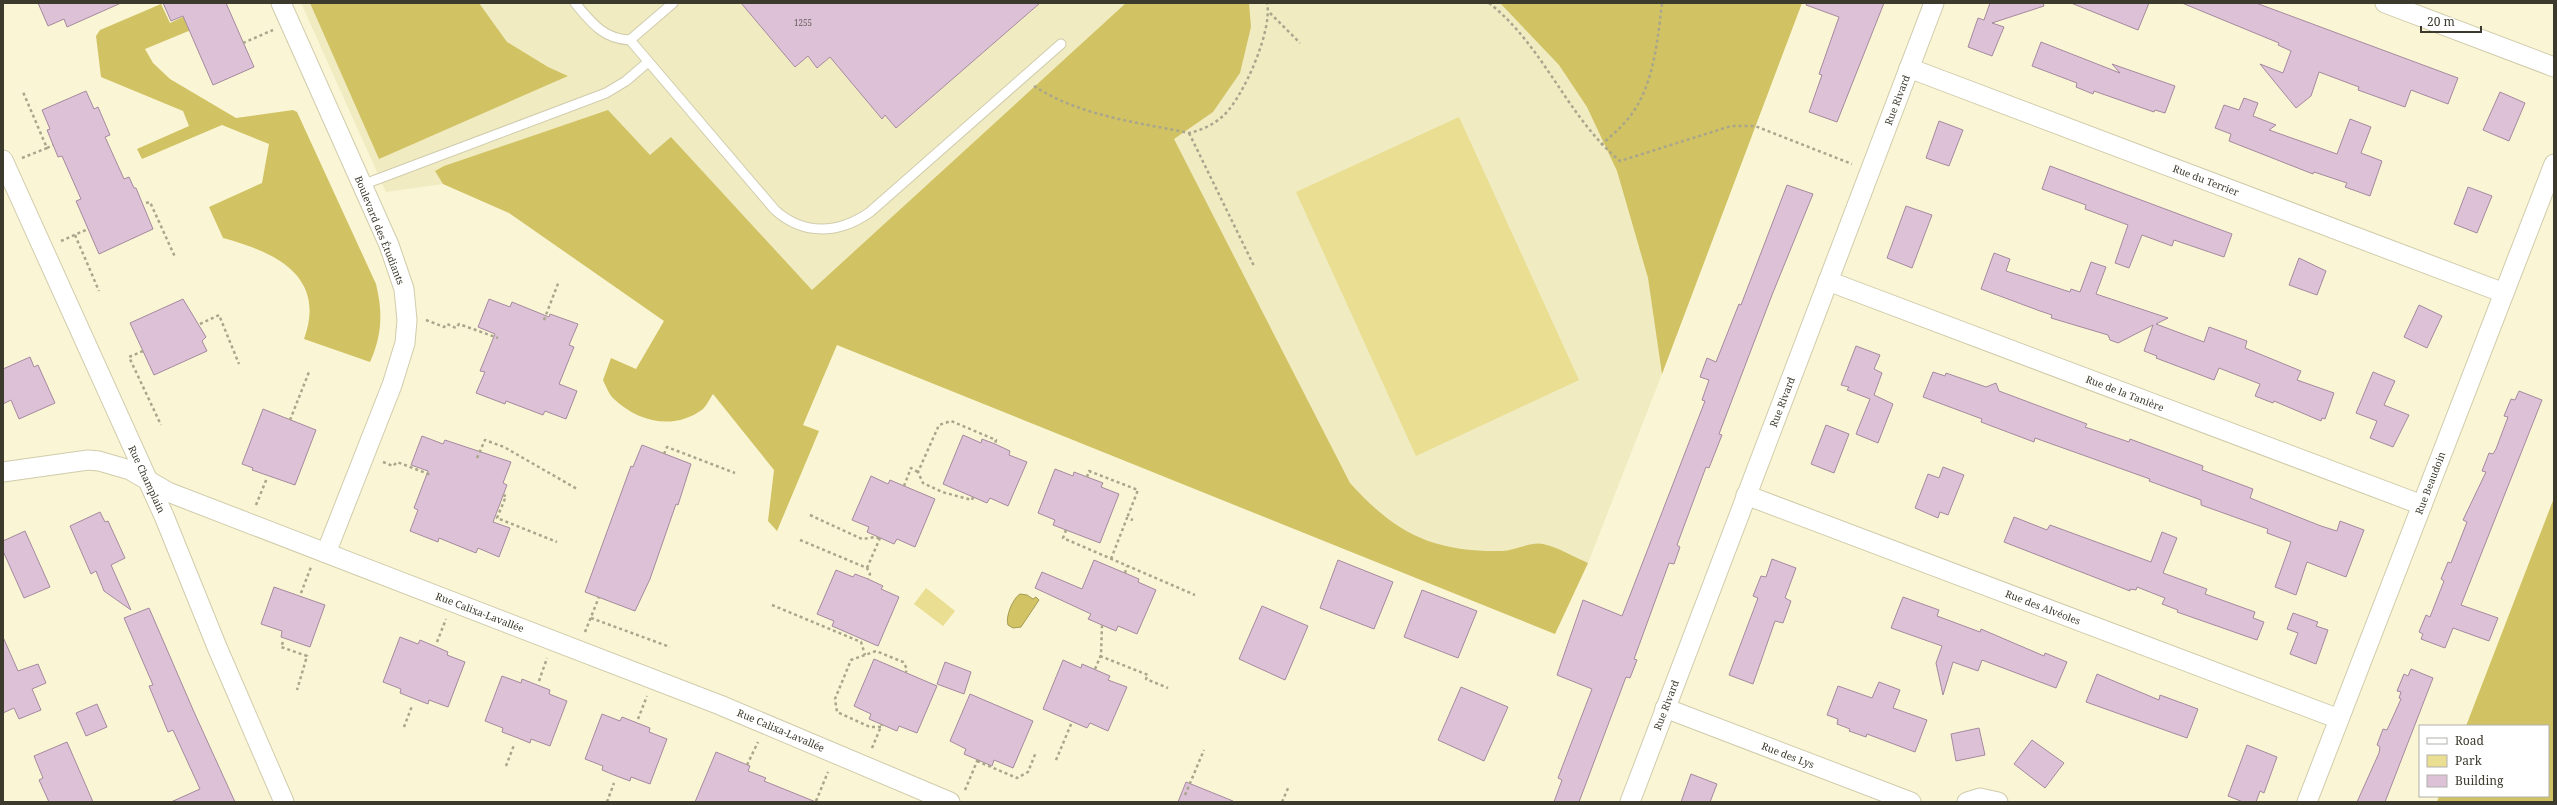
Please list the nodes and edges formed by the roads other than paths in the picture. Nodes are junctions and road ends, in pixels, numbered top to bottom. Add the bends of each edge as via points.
1 (281, 3) edge
2 (575, 3) edge
3 (673, 3) edge
4 (1934, 3) edge
5 (2385, 3) edge
6 (630, 40) junction
7 (1061, 44) dead end
8 (648, 62) junction
9 (2554, 67) edge
10 (1909, 68) junction
11 (4, 162) edge
12 (2554, 164) edge
13 (362, 184) junction
14 (1828, 281) junction
15 (2504, 293) junction
16 (3, 472) edge
17 (148, 481) junction
18 (1746, 495) junction
19 (2422, 505) junction
20 (322, 552) junction
21 (1665, 708) junction
22 (2339, 719) junction
23 (956, 799) edge
24 (284, 802) edge
25 (1630, 802) edge
26 (1911, 802) edge
27 (1967, 802) edge
28 (1998, 802) edge
29 (2307, 802) edge

1 - 13 street, Boulevard des Étudiants
2 - 6 lane via 598,30 613,38
3 - 6 lane
4 - 10 street, Rue Rivard
5 - 9 street
6 - 8 lane
7 - 8 lane via 870,212 844,227 813,229 792,222 775,210
8 - 13 lane via 631,78 606,93
10 - 14 street, Rue Rivard
10 - 15 street, Rue du Terrier
11 - 17 street, Rue Champlain
12 - 15 street, Rue Beaudoin
13 - 20 street, Boulevard des Étudiants via 400,271 407,320 401,360 365,454
14 - 18 street, Rue Rivard
14 - 19 street, Rue de la Tanière
15 - 19 street, Rue Beaudoin
16 - 17 street, Rue Calixa-Lavallée via 88,460 130,470
17 - 20 street, Rue Calixa-Lavallée via 168,492
17 - 24 street, Rue Champlain
18 - 21 street, Rue Rivard
18 - 22 street, Rue des Alvéoles
19 - 22 street, Rue Beaudoin
20 - 23 street, Rue Calixa-Lavallée via 766,723 865,766
21 - 25 street, Rue Rivard
21 - 26 street, Rue des Lys
22 - 29 street, Rue Beaudoin
27 - 28 street via 1980,798

